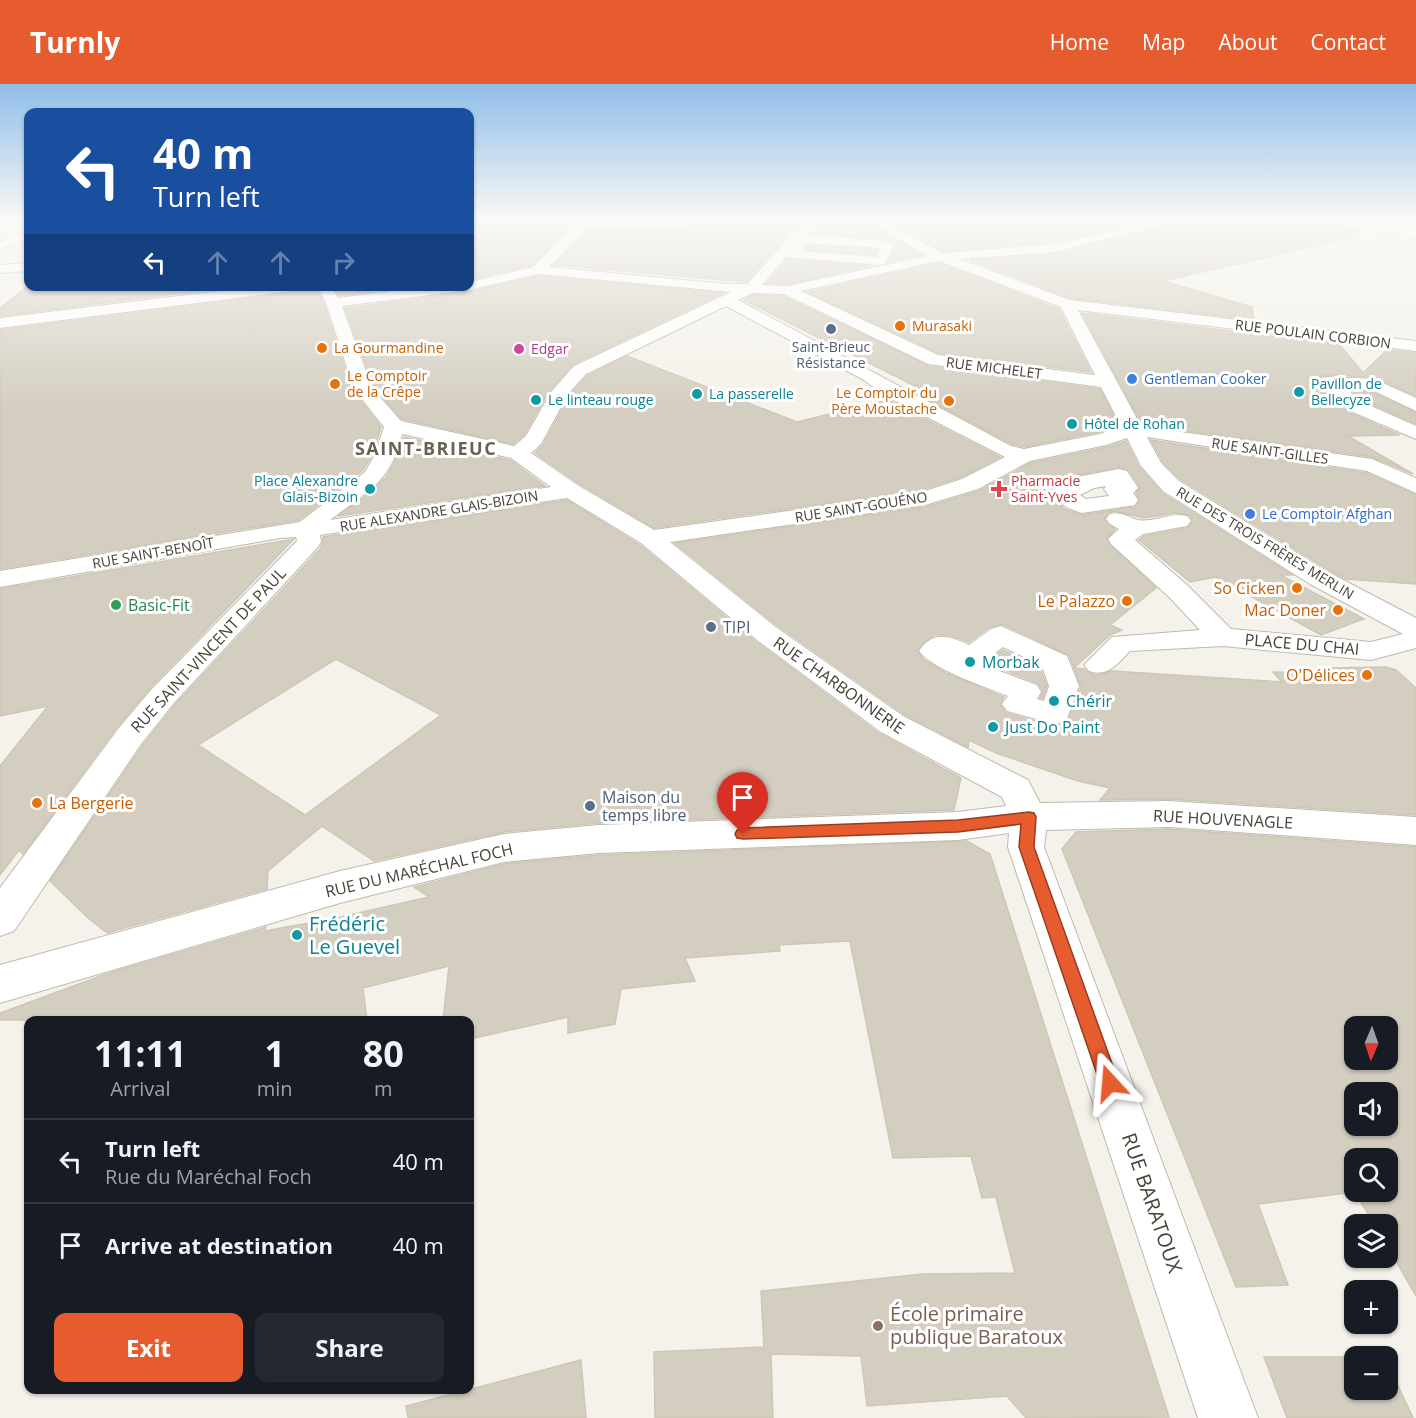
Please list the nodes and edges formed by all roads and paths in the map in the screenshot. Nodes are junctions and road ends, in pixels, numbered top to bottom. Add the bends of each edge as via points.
1 (642, 283) edge
2 (756, 283) edge
3 (819, 283) edge
4 (1011, 283) edge
5 (752, 288) junction
6 (788, 290) junction
7 (259, 291) edge
8 (327, 291) edge
9 (429, 291) edge
10 (726, 294) junction
11 (334, 303) junction
12 (1067, 304) junction
13 (0, 322) edge
14 (1358, 340) junction
15 (1416, 346) edge
16 (934, 360) junction
17 (913, 365) dead end
18 (891, 370) dead end
19 (870, 376) junction
20 (1108, 382) junction
21 (1416, 396) edge
22 (1416, 405) edge
23 (394, 426) junction
24 (1133, 428) junction
25 (450, 439) junction
26 (1411, 446) edge
27 (387, 453) junction
28 (518, 453) junction
29 (1023, 456) junction
30 (1372, 465) junction
31 (1416, 486) edge
32 (571, 492) junction
33 (1179, 521) dead end
34 (307, 529) junction
35 (650, 538) junction
36 (0, 579) edge
37 (1403, 613) edge
38 (1416, 629) edge
39 (1223, 637) junction
40 (1416, 639) edge
41 (1099, 665) dead end
42 (1022, 803) junction
43 (1416, 831) edge
44 (0, 919) edge
45 (0, 984) edge
46 (1228, 1418) edge

1 - 10 street
2 - 5 street
3 - 6 street
4 - 12 street, RUE POULAIN CORBION
5 - 6 street
5 - 10 street
6 - 16 street, RUE MICHELET
7 - 13 street
8 - 11 street
9 - 11 street
10 - 19 street via 747,312
10 - 28 street via 580,370 561,392 534,440
11 - 23 street via 363,389
12 - 14 street, RUE POULAIN CORBION
12 - 20 street, RUE DES TROIS FRÈRES MERLIN
14 - 15 street, RUE POULAIN CORBION
14 - 21 street via 1392,384
16 - 17 street
16 - 20 street, RUE MICHELET
18 - 19 street
19 - 29 street via 1004,450
20 - 24 street, RUE DES TROIS FRÈRES MERLIN
22 - 26 street via 1374,384 1326,382
23 - 25 street, RUE CHARBONNERIE
23 - 27 street
24 - 29 street, RUE SAINT-GOUÉNO via 1106,439
24 - 30 street, RUE SAINT-GILLES
24 - 37 street, RUE DES TROIS FRÈRES MERLIN via 1152,466 1171,486 1319,578
25 - 27 street
25 - 28 street, RUE CHARBONNERIE
26 - 30 street
27 - 34 street via 372,478
28 - 32 street, RUE CHARBONNERIE
29 - 35 street, RUE SAINT-GOUÉNO via 970,484 924,498
30 - 31 street
32 - 34 street, RUE ALEXANDRE GLAIS-BIZOIN
32 - 35 street, RUE CHARBONNERIE
33 - 39 street, PLACE DU CHAI via 1127,516 1120,539
34 - 36 street, RUE SAINT-BENOÎT
34 - 44 street, RUE SAINT-VINCENT DE PAUL via 309,542 129,735
35 - 42 street, RUE CHARBONNERIE via 767,634 892,724
37 - 38 street, RUE DES TROIS FRÈRES MERLIN
39 - 40 street, PLACE DU CHAI via 1371,651
39 - 41 street, PLACE DU CHAI via 1122,643
42 - 43 street, RUE HOUVENAGLE
42 - 45 street, RUE DU MARÉCHAL FOCH via 958,826 599,839 504,848 340,887
42 - 46 street, RUE BARATOUX via 1026,847

